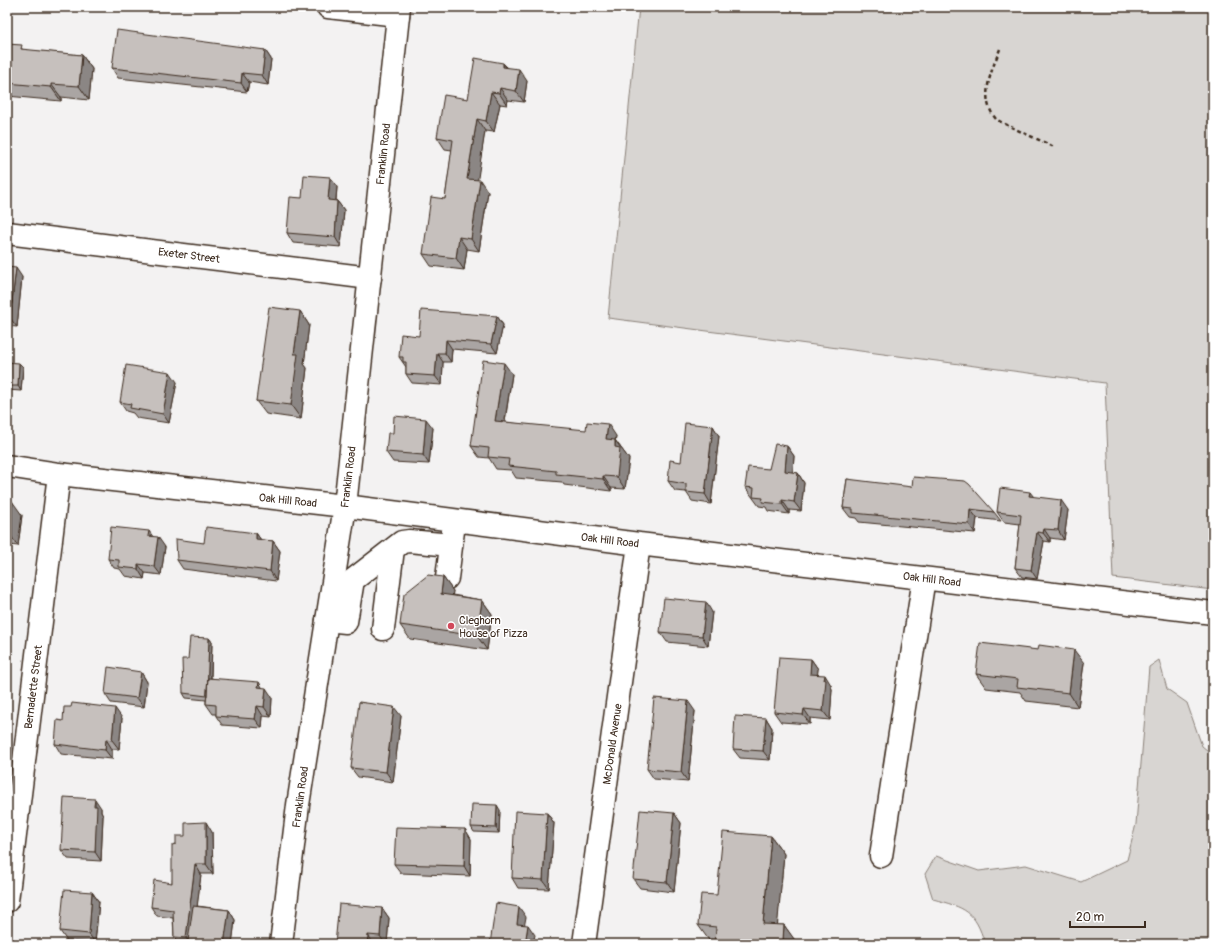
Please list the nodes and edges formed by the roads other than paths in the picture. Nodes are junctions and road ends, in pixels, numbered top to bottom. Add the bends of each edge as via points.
1 (328, 7) edge
2 (399, 11) edge
3 (7, 233) edge
4 (370, 278) junction
5 (7, 466) edge
6 (59, 474) junction
7 (345, 506) junction
8 (412, 515) junction
9 (455, 520) junction
10 (639, 544) junction
11 (401, 545) junction
12 (451, 546) junction
13 (447, 578) dead end
14 (924, 578) junction
15 (343, 579) junction
16 (1213, 613) edge
17 (384, 629) dead end
18 (881, 856) dead end
19 (7, 901) edge
20 (281, 944) edge
21 (584, 944) edge

1 - 2 street
2 - 4 street, Franklin Road
3 - 4 street, Exeter Street
4 - 7 street, Franklin Road
5 - 6 street, Oak Hill Road
6 - 7 street, Oak Hill Road
6 - 19 street, Bernadette Street
7 - 8 street, Oak Hill Road
7 - 15 street, Franklin Road
8 - 9 street, Oak Hill Road
8 - 11 street
9 - 10 street, Oak Hill Road
9 - 12 street
10 - 14 street, Oak Hill Road
10 - 21 street, McDonald Avenue
11 - 12 street
11 - 15 street
11 - 17 street
12 - 13 street
14 - 16 street, Oak Hill Road
14 - 18 street
15 - 20 street, Franklin Road via 327,620 298,805

